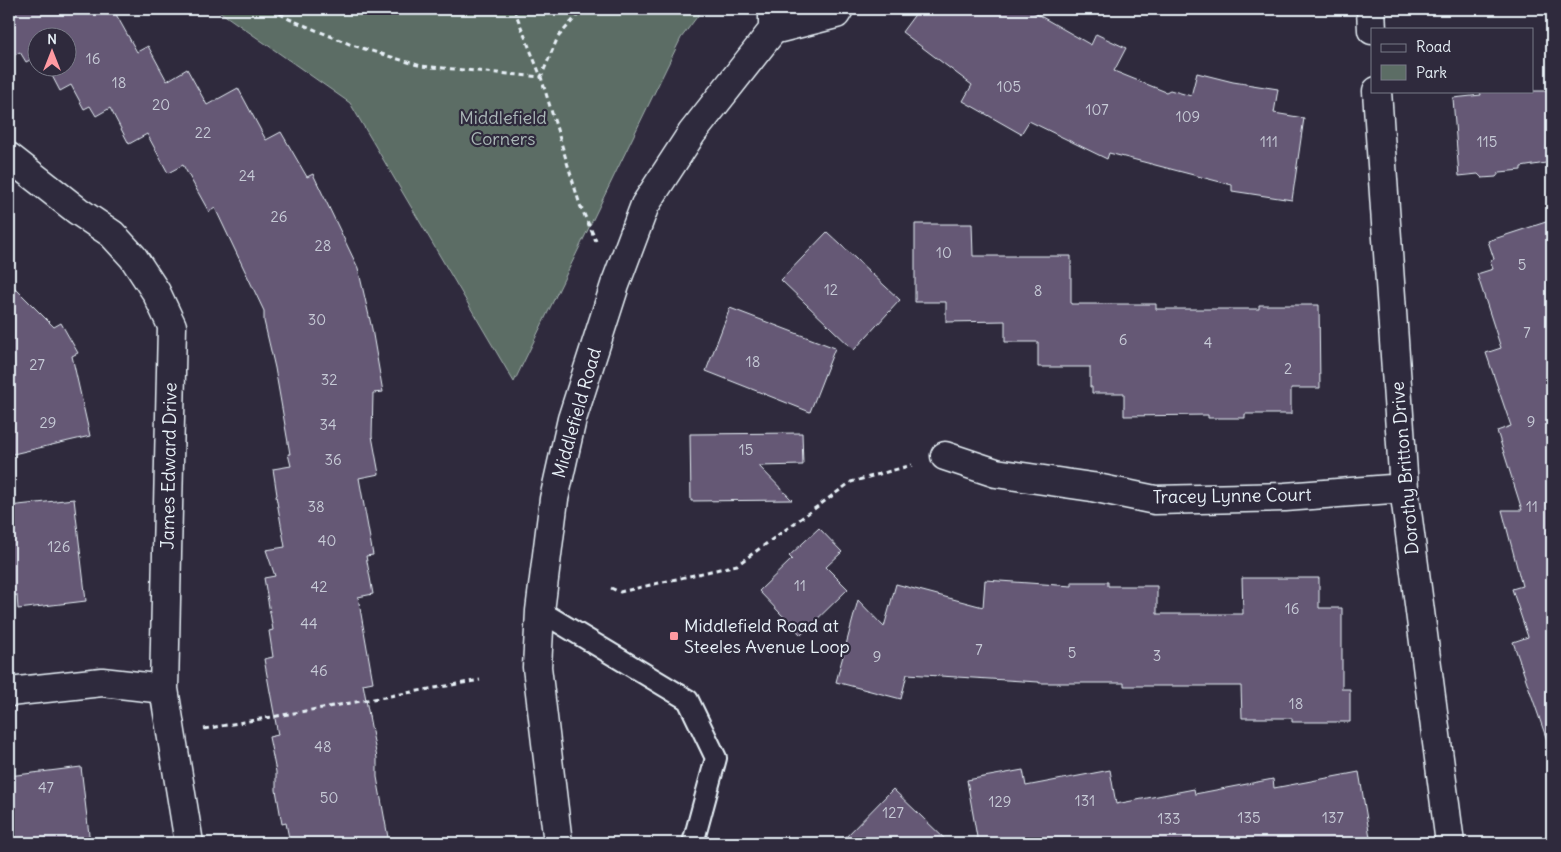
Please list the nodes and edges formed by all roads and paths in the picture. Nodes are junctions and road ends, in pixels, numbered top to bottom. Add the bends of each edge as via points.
1 (272, 9) edge
2 (514, 9) edge
3 (583, 9) edge
4 (839, 9) edge
5 (1371, 9) edge
6 (773, 19) edge
7 (1372, 28) edge
8 (541, 77) junction
9 (1377, 92) edge
10 (9, 157) edge
11 (614, 285) junction
12 (945, 456) joint
13 (1404, 488) junction
14 (611, 588) dead end
15 (540, 611) junction
16 (480, 680) dead end
17 (164, 689) junction
18 (9, 692) edge
19 (172, 735) junction
20 (189, 843) edge
21 (558, 843) edge
22 (693, 843) edge
23 (1450, 843) edge

1 - 8 path via 352,45 421,66
2 - 8 path
3 - 8 path via 558,37
4 - 6 street, Middlefield Road via 836,14
5 - 7 street
6 - 11 street, Middlefield Road via 645,205
8 - 11 path via 580,205
9 - 13 street, Dorothy Britton Drive
10 - 17 street, James Edward Drive via 112,234 133,257 156,292 172,326
11 - 15 street, Middlefield Road via 572,419 554,499
12 - 13 street, Tracey Lynne Court via 996,474 1092,487 1154,500 1285,497
12 - 14 path via 851,482 737,565 620,592
13 - 23 street, Dorothy Britton Drive
15 - 21 street, Middlefield Road via 537,667
15 - 22 lane via 688,700 716,758
16 - 19 path
17 - 18 street via 102,682
17 - 19 street, James Edward Drive
19 - 20 street, James Edward Drive

